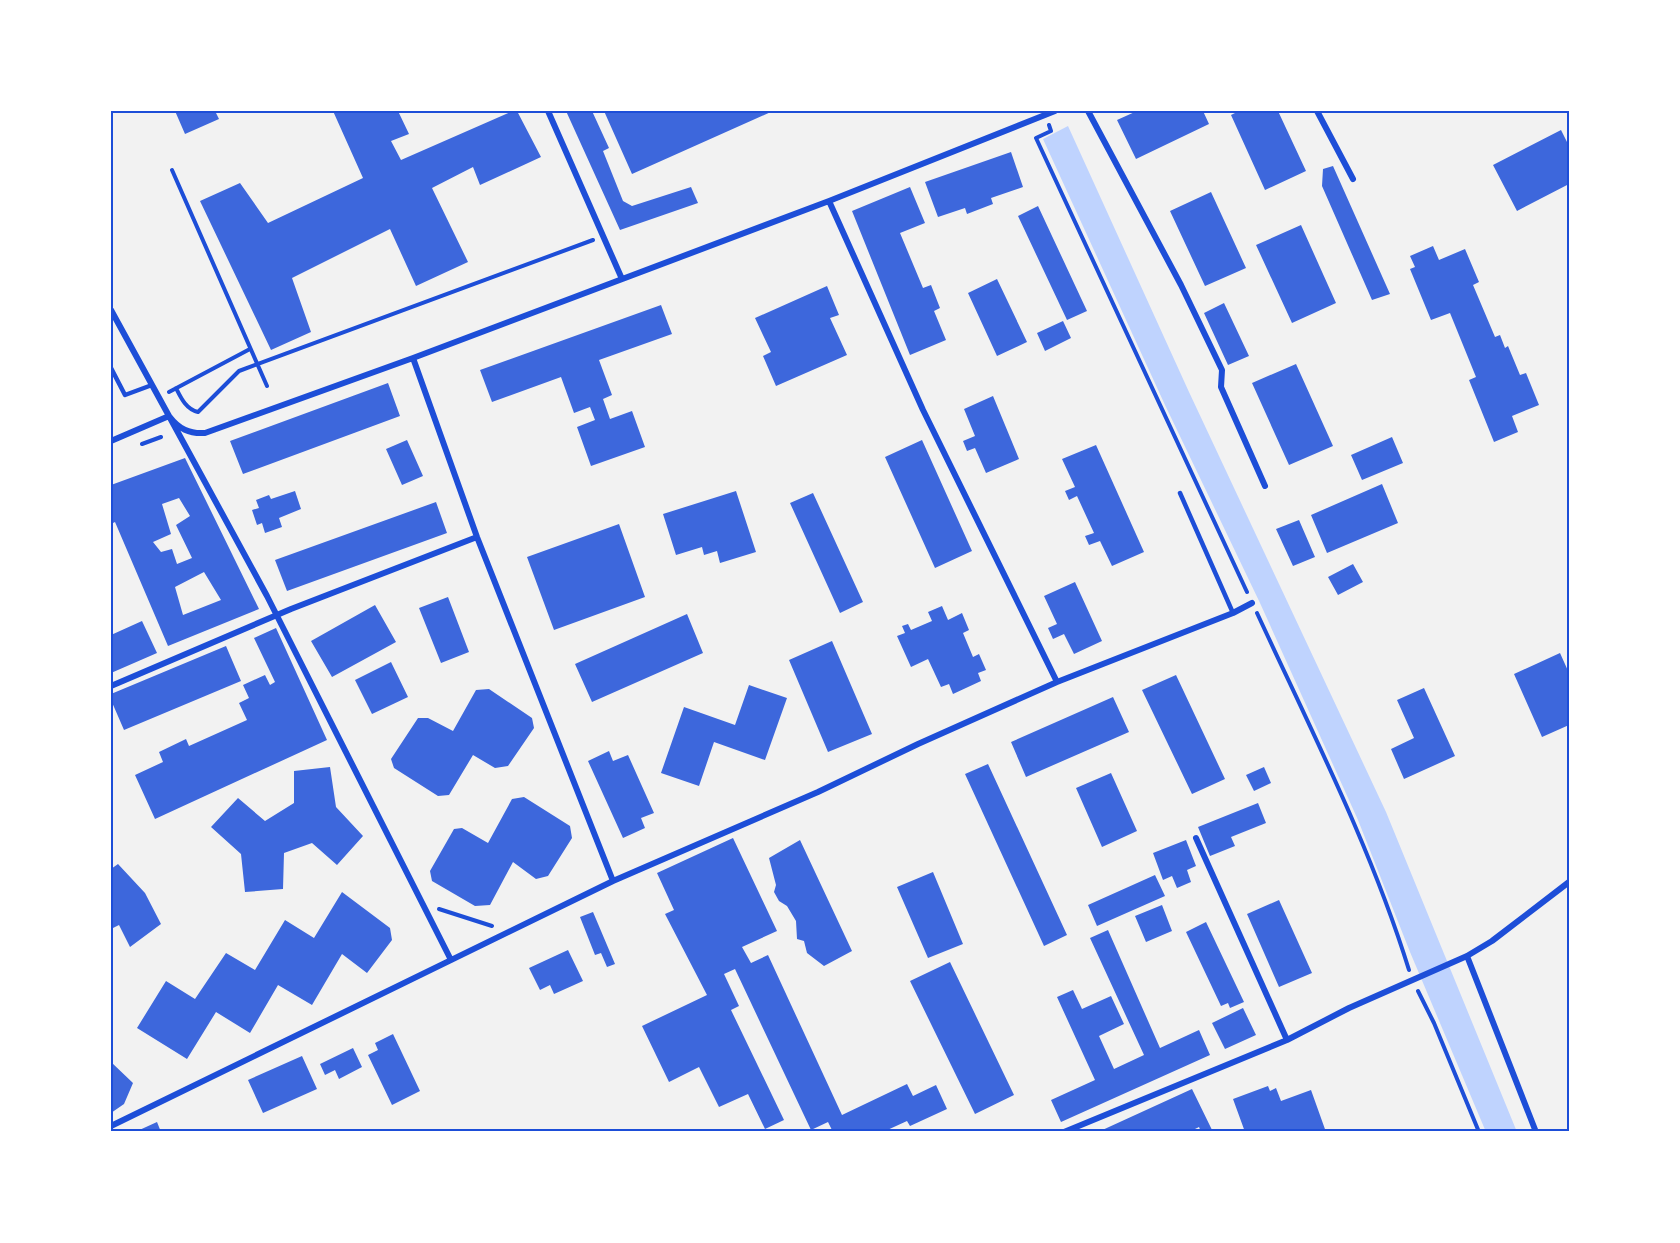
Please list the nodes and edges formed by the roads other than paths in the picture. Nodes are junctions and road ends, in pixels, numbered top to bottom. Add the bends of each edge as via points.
1 (548, 111) edge
2 (1055, 111) edge
3 (1088, 111) edge
4 (1317, 111) edge
5 (1353, 179) dead end
6 (829, 201) junction
7 (622, 279) junction
8 (111, 310) edge
9 (413, 358) junction
10 (111, 368) edge
11 (152, 385) junction
12 (169, 416) junction
13 (111, 441) edge
14 (1265, 486) dead end
15 (1180, 493) dead end
16 (477, 537) junction
17 (1252, 603) road end
18 (1233, 613) junction
19 (277, 615) junction
20 (1057, 682) junction
21 (111, 686) edge
22 (1196, 838) dead end
23 (614, 881) junction
24 (1569, 882) edge
25 (1467, 956) junction
26 (451, 960) junction
27 (1287, 1040) junction
28 (111, 1126) edge
29 (1064, 1132) edge
30 (1536, 1132) edge

1 - 7 street
2 - 6 street
3 - 14 street via 1222,370 1221,387
4 - 5 street
6 - 7 street
6 - 20 street via 923,410
7 - 9 street
8 - 11 street
9 - 12 street via 214,431 189,432
9 - 16 street
10 - 11 lane via 125,395
11 - 12 street
12 - 13 street
12 - 19 street
15 - 18 lane
16 - 19 street
16 - 23 street
17 - 18 street
18 - 20 street
19 - 21 street
19 - 26 street
20 - 23 street
22 - 27 street
23 - 26 street
24 - 25 street
25 - 27 street
25 - 30 street
26 - 28 street
27 - 29 street

